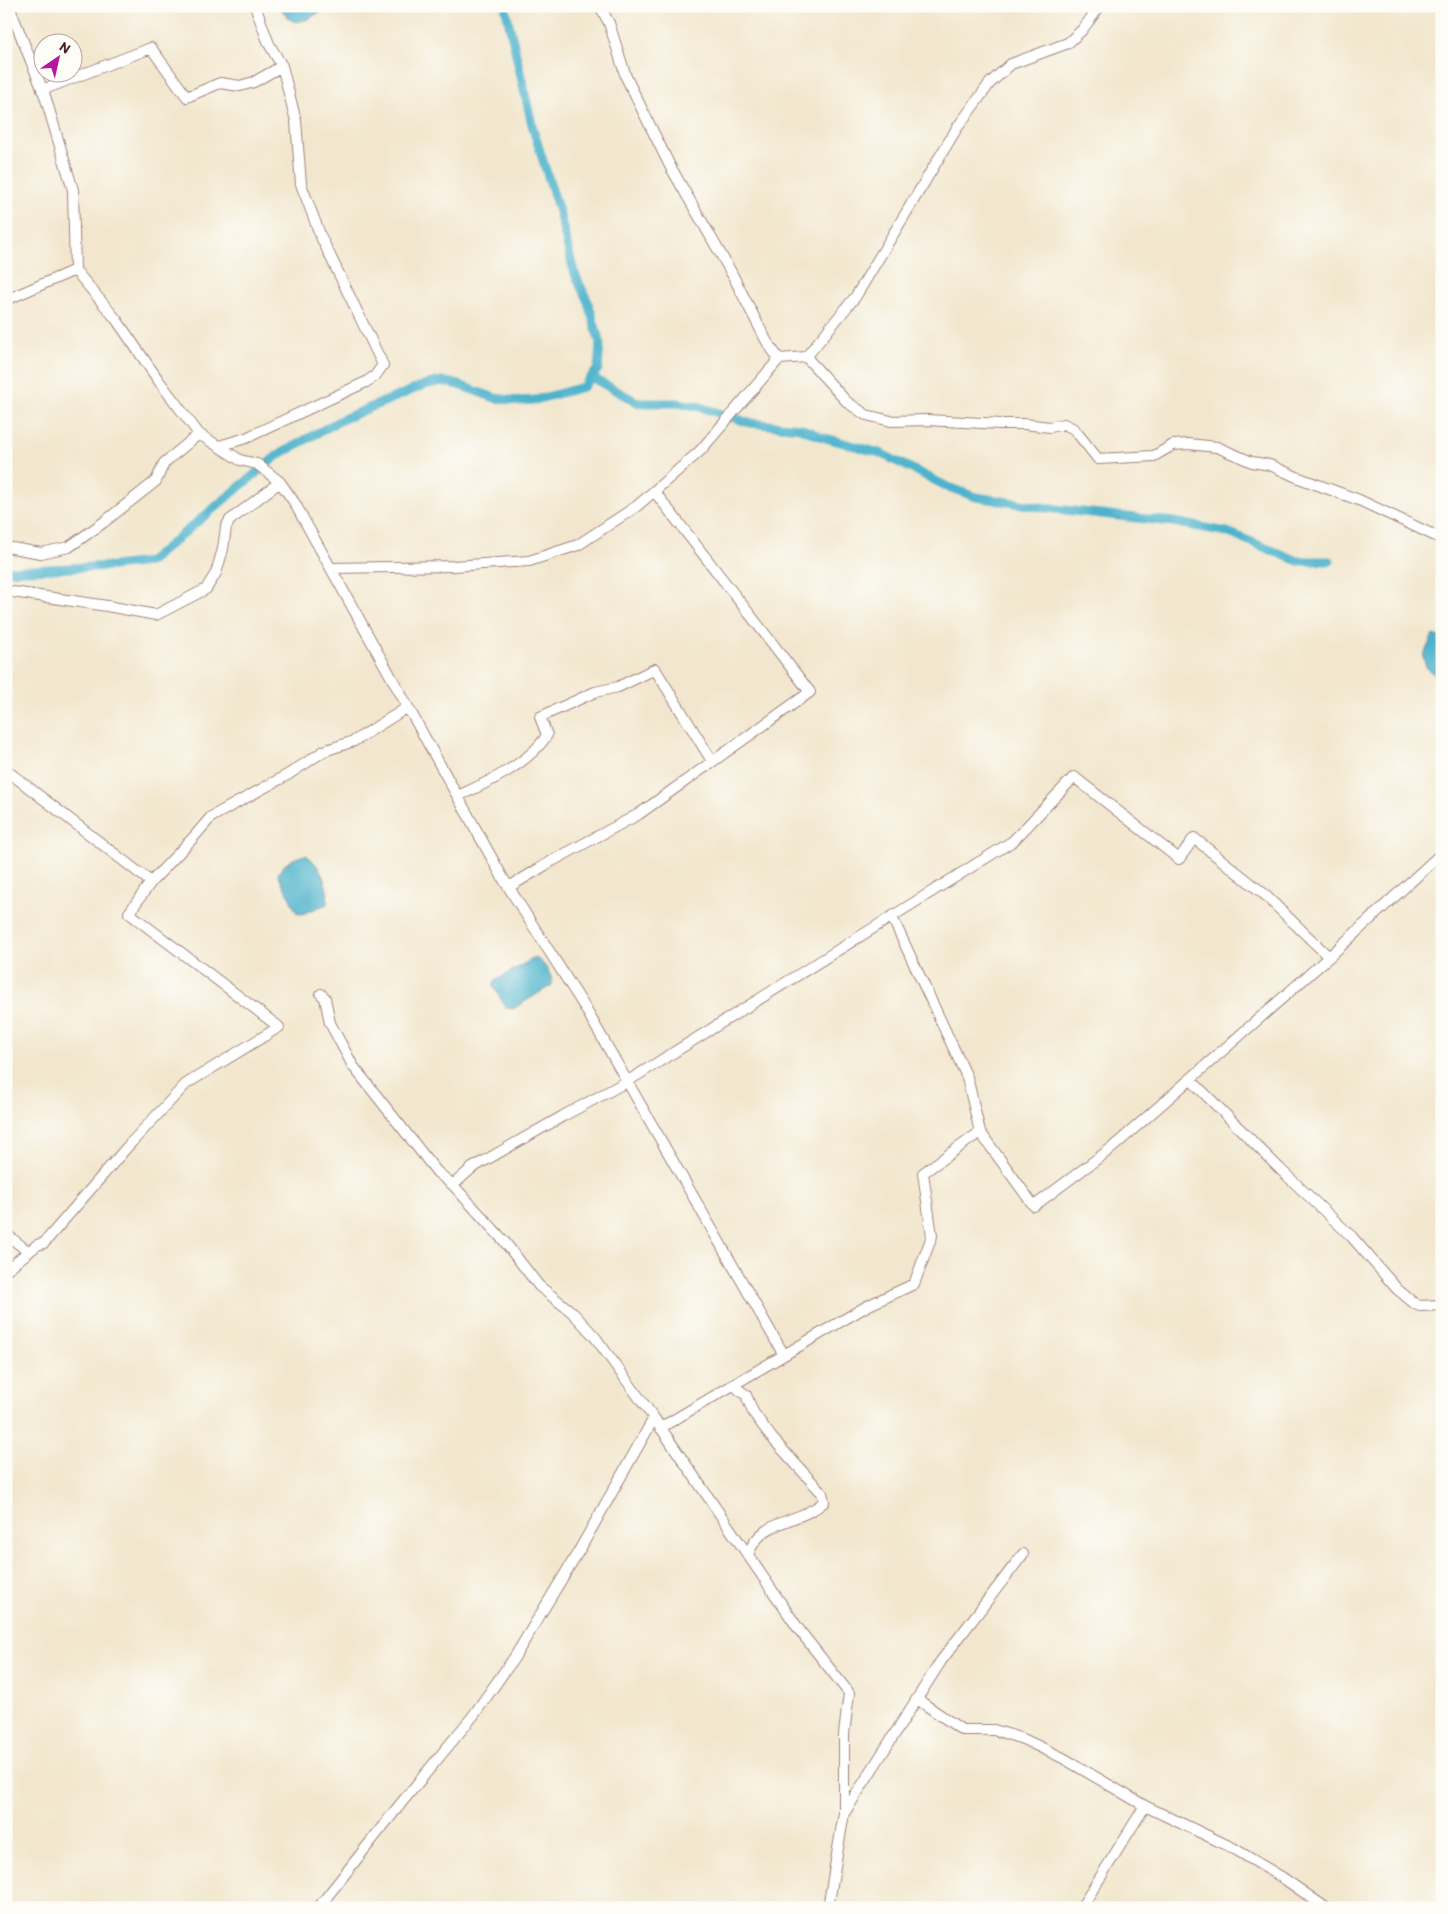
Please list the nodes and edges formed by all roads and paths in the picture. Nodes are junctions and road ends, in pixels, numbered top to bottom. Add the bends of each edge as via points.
1 (9, 6) edge
2 (255, 6) edge
3 (600, 6) edge
4 (1100, 6) edge
5 (282, 66) junction
6 (42, 90) junction
7 (75, 270) junction
8 (6, 300) edge
9 (806, 357) junction
10 (779, 359) junction
11 (200, 434) junction
12 (219, 446) junction
13 (280, 482) junction
14 (654, 490) junction
15 (1442, 539) edge
16 (6, 547) edge
17 (331, 568) junction
18 (6, 591) edge
19 (408, 707) junction
20 (712, 761) junction
21 (6, 770) edge
22 (458, 796) junction
23 (1442, 853) edge
24 (151, 882) junction
25 (509, 887) junction
26 (892, 917) junction
27 (1329, 957) junction
28 (321, 994) dead end
29 (1190, 1079) junction
30 (628, 1081) junction
31 (980, 1132) junction
32 (453, 1186) junction
33 (6, 1234) edge
34 (29, 1252) junction
35 (6, 1270) edge
36 (1442, 1305) edge
37 (784, 1356) junction
38 (737, 1383) junction
39 (654, 1418) junction
40 (660, 1428) junction
41 (1023, 1554) dead end
42 (748, 1555) junction
43 (917, 1699) junction
44 (1145, 1806) junction
45 (844, 1813) junction
46 (318, 1908) edge
47 (828, 1908) edge
48 (1081, 1908) edge
49 (1326, 1908) edge

1 - 6 street
2 - 5 street via 269,44
3 - 10 street via 609,23 626,77 670,166
4 - 9 street via 1068,43 1011,64 990,83 957,128 856,296
5 - 6 street via 254,82 240,86 220,83 187,96 151,48
5 - 12 street via 296,121 301,184 321,237 383,365 366,382 246,438
6 - 7 street via 73,190
7 - 8 street
7 - 11 street via 116,319
9 - 10 street
9 - 15 street via 847,402 866,415 890,421 1050,427 1064,424 1074,429 1098,459 1154,456 1173,445 1217,447 1359,500
10 - 14 street via 700,451
11 - 12 street
11 - 16 street via 164,464 156,481 69,547 41,553
12 - 13 street via 240,460 257,464
13 - 17 street
13 - 18 street via 230,520 216,573 206,589 156,615
14 - 17 street via 637,506 578,546 529,561
14 - 20 street via 810,692
17 - 19 street
19 - 22 street
19 - 24 street via 354,741 324,751 211,817
20 - 22 street via 655,669 540,717 547,735 529,755 488,782
20 - 25 street via 639,814
21 - 24 street
22 - 25 street
23 - 27 street
24 - 34 street via 129,913 279,1027 186,1084 44,1243
25 - 30 street
26 - 27 street via 1013,840 1074,777 1179,859 1194,838 1264,894
26 - 30 street
26 - 31 street via 967,1077
27 - 29 street
28 - 32 street via 330,1023 353,1066 437,1172
29 - 31 street via 1113,1147 1034,1206
29 - 36 street via 1352,1237 1397,1289 1414,1304
30 - 32 street via 472,1168
30 - 37 street
31 - 37 street via 922,1173 932,1236 914,1284 867,1306
32 - 39 street via 504,1241 539,1286 572,1312 595,1337
33 - 34 street
34 - 35 street
37 - 38 street
38 - 40 street
38 - 42 street via 772,1438 822,1493 824,1502 767,1529 751,1545
39 - 40 street
39 - 46 street via 514,1658 473,1716
40 - 42 street
41 - 43 street
42 - 45 street via 800,1631 849,1693 844,1734
43 - 44 street via 962,1730 994,1730 1023,1739 1063,1758
43 - 45 street
44 - 48 street
44 - 49 street via 1233,1848
45 - 47 street

